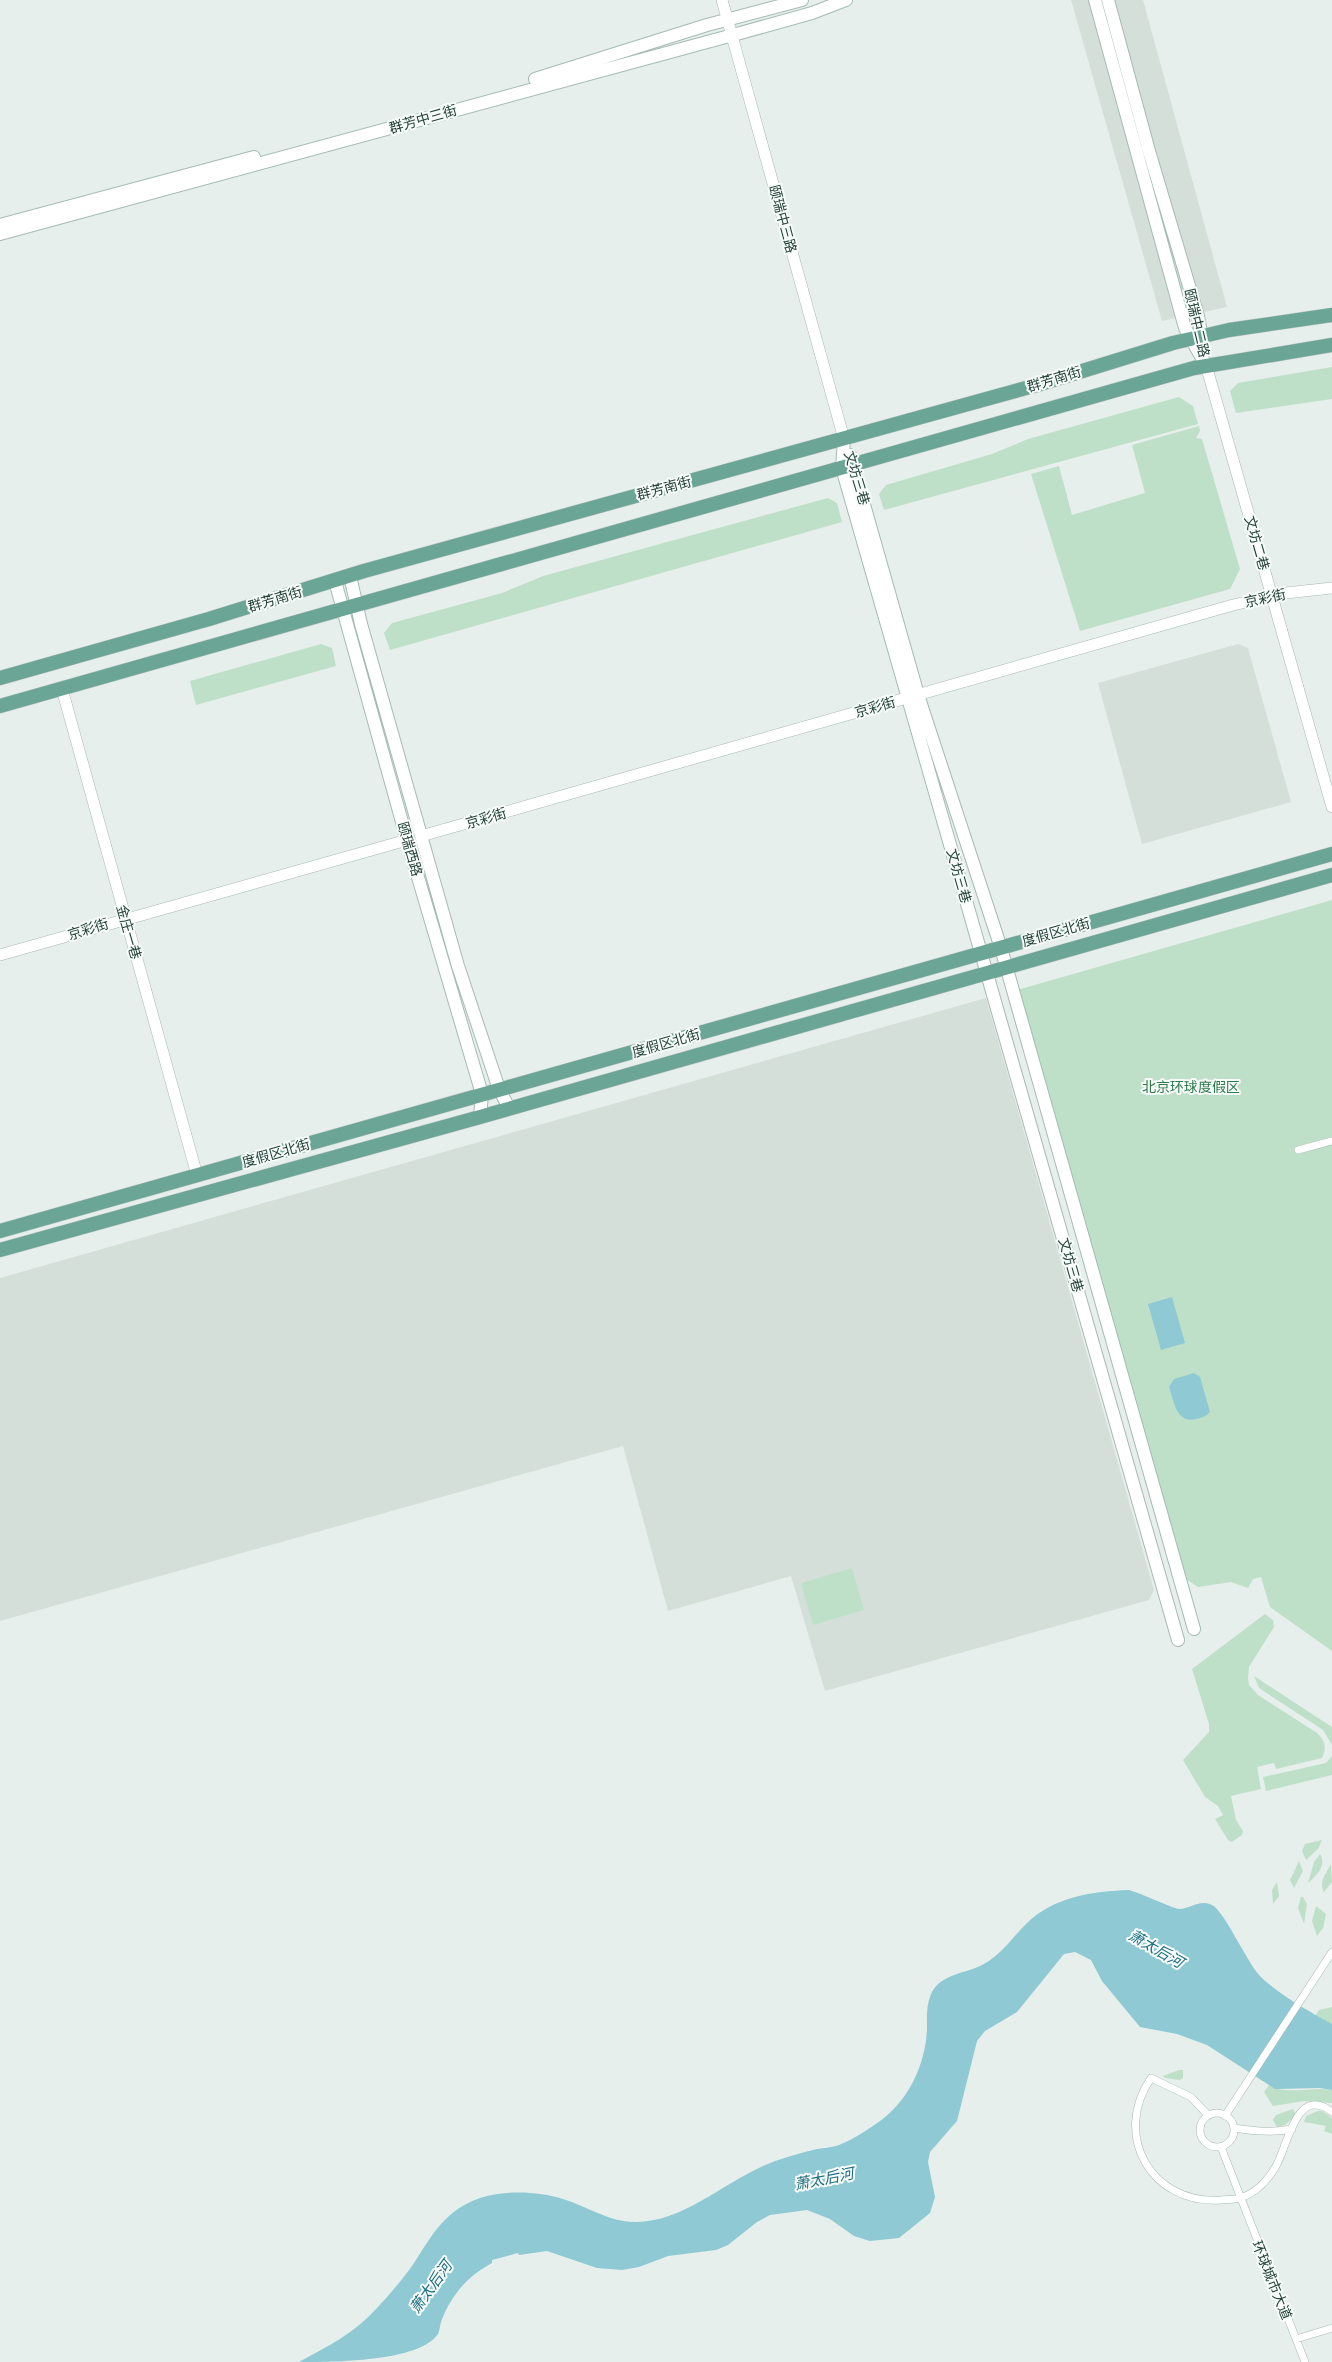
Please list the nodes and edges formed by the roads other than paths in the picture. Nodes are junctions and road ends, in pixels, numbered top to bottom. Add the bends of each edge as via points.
1 (722, 0) edge
2 (802, 0) edge
3 (846, 0) edge
4 (1095, 0) edge
5 (1108, 0) edge
6 (728, 20) junction
7 (732, 35) junction
8 (0, 225) edge
9 (0, 234) edge
10 (1332, 315) edge
11 (1196, 337) junction
12 (1332, 345) edge
13 (1206, 365) junction
14 (844, 439) junction
15 (849, 467) junction
16 (350, 576) junction
17 (335, 581) junction
18 (1332, 588) edge
19 (1272, 596) junction
20 (350, 608) junction
21 (0, 678) edge
22 (62, 689) junction
23 (914, 696) junction
24 (0, 706) edge
25 (1332, 807) edge
26 (421, 836) junction
27 (407, 840) junction
28 (1332, 854) edge
29 (1332, 875) edge
30 (125, 918) junction
31 (1001, 948) junction
32 (981, 954) junction
33 (0, 955) edge
34 (1006, 968) junction
35 (988, 972) junction
36 (499, 1089) junction
37 (482, 1094) junction
38 (509, 1108) junction
39 (480, 1117) junction
40 (1332, 1141) edge
41 (1298, 1150) dead end
42 (197, 1175) junction
43 (29, 1223) junction
44 (0, 1231) edge
45 (34, 1241) junction
46 (0, 1250) edge
47 (1194, 1629) dead end
48 (1178, 1640) dead end
49 (1332, 1952) edge
50 (1330, 2109) edge
51 (1208, 2115) junction
52 (1226, 2116) junction
53 (1234, 2128) junction
54 (1292, 2129) junction
55 (1221, 2147) junction
56 (1239, 2198) junction
57 (1332, 2328) edge
58 (1296, 2338) junction
59 (1305, 2362) edge

1 - 6 street, 颐瑞中三路
2 - 6 main road, 群芳中三街
3 - 7 main road, 群芳中三街
4 - 11 main road, 颐瑞中二路 via 1185,328
5 - 11 main road, 颐瑞中二路
6 - 7 street, 颐瑞中三路
6 - 8 main road, 群芳中三街 via 336,137
7 - 9 main road, 群芳中三街
7 - 14 street, 颐瑞中三路
10 - 11 main road, 群芳南街
11 - 13 main road, 颐瑞中二路
11 - 14 main road, 群芳南街
12 - 13 main road, 群芳南街
13 - 15 main road, 群芳南街
13 - 19 street, 文坊二巷
14 - 15 main road, 文坊三巷
14 - 16 main road, 群芳南街
15 - 20 main road, 群芳南街
15 - 23 main road, 文坊三巷
16 - 17 main road, 群芳南街
16 - 20 main road, 颐瑞西路
17 - 20 main road, 颐瑞西路
17 - 21 main road, 群芳南街
18 - 19 street, 京彩街
19 - 23 street, 京彩街
19 - 25 street, 文坊二巷
20 - 22 main road, 群芳南街
20 - 26 main road, 颐瑞西路
20 - 27 main road, 颐瑞西路 via 347,627
22 - 24 main road, 群芳南街
22 - 30 street, 金庄一巷
23 - 26 street, 京彩街
23 - 31 main road, 文坊三巷
23 - 32 main road, 文坊三巷
26 - 36 main road, 颐瑞西路 via 458,966
27 - 30 street, 京彩街
27 - 37 main road, 颐瑞西路
28 - 31 main road, 度假区北街
29 - 34 main road, 度假区北街
30 - 33 street, 京彩街
30 - 42 street, 金庄一巷
31 - 32 main road, 度假区北街
31 - 34 main road, 文坊三巷
32 - 35 main road, 文坊三巷
32 - 36 main road, 度假区北街
34 - 35 main road, 度假区北街
34 - 47 main road, 文坊三巷
35 - 38 main road, 度假区北街
35 - 48 main road, 文坊三巷
36 - 37 main road, 度假区北街
36 - 38 main road, 颐瑞西路
37 - 39 main road, 颐瑞西路
37 - 42 main road, 度假区北街
38 - 39 main road, 度假区北街
39 - 45 main road, 度假区北街
40 - 41 street
42 - 43 main road, 度假区北街
43 - 44 main road, 度假区北街
43 - 45 main road via 27,1235
45 - 46 main road, 度假区北街
49 - 52 street
50 - 54 street via 1308,2106 1301,2110
51 - 52 street via 1219,2113
51 - 55 street via 1200,2124 1200,2136 1207,2145
51 - 56 street via 1192,2097 1151,2078 1136,2113 1135,2133 1140,2151 1155,2176 1178,2193 1203,2200
52 - 53 street
53 - 54 street via 1262,2132
53 - 55 street via 1232,2139
54 - 56 street via 1266,2181
55 - 56 street, 环球城市大道
56 - 58 street, 环球城市大道
57 - 58 street
58 - 59 street, 环球城市大道

